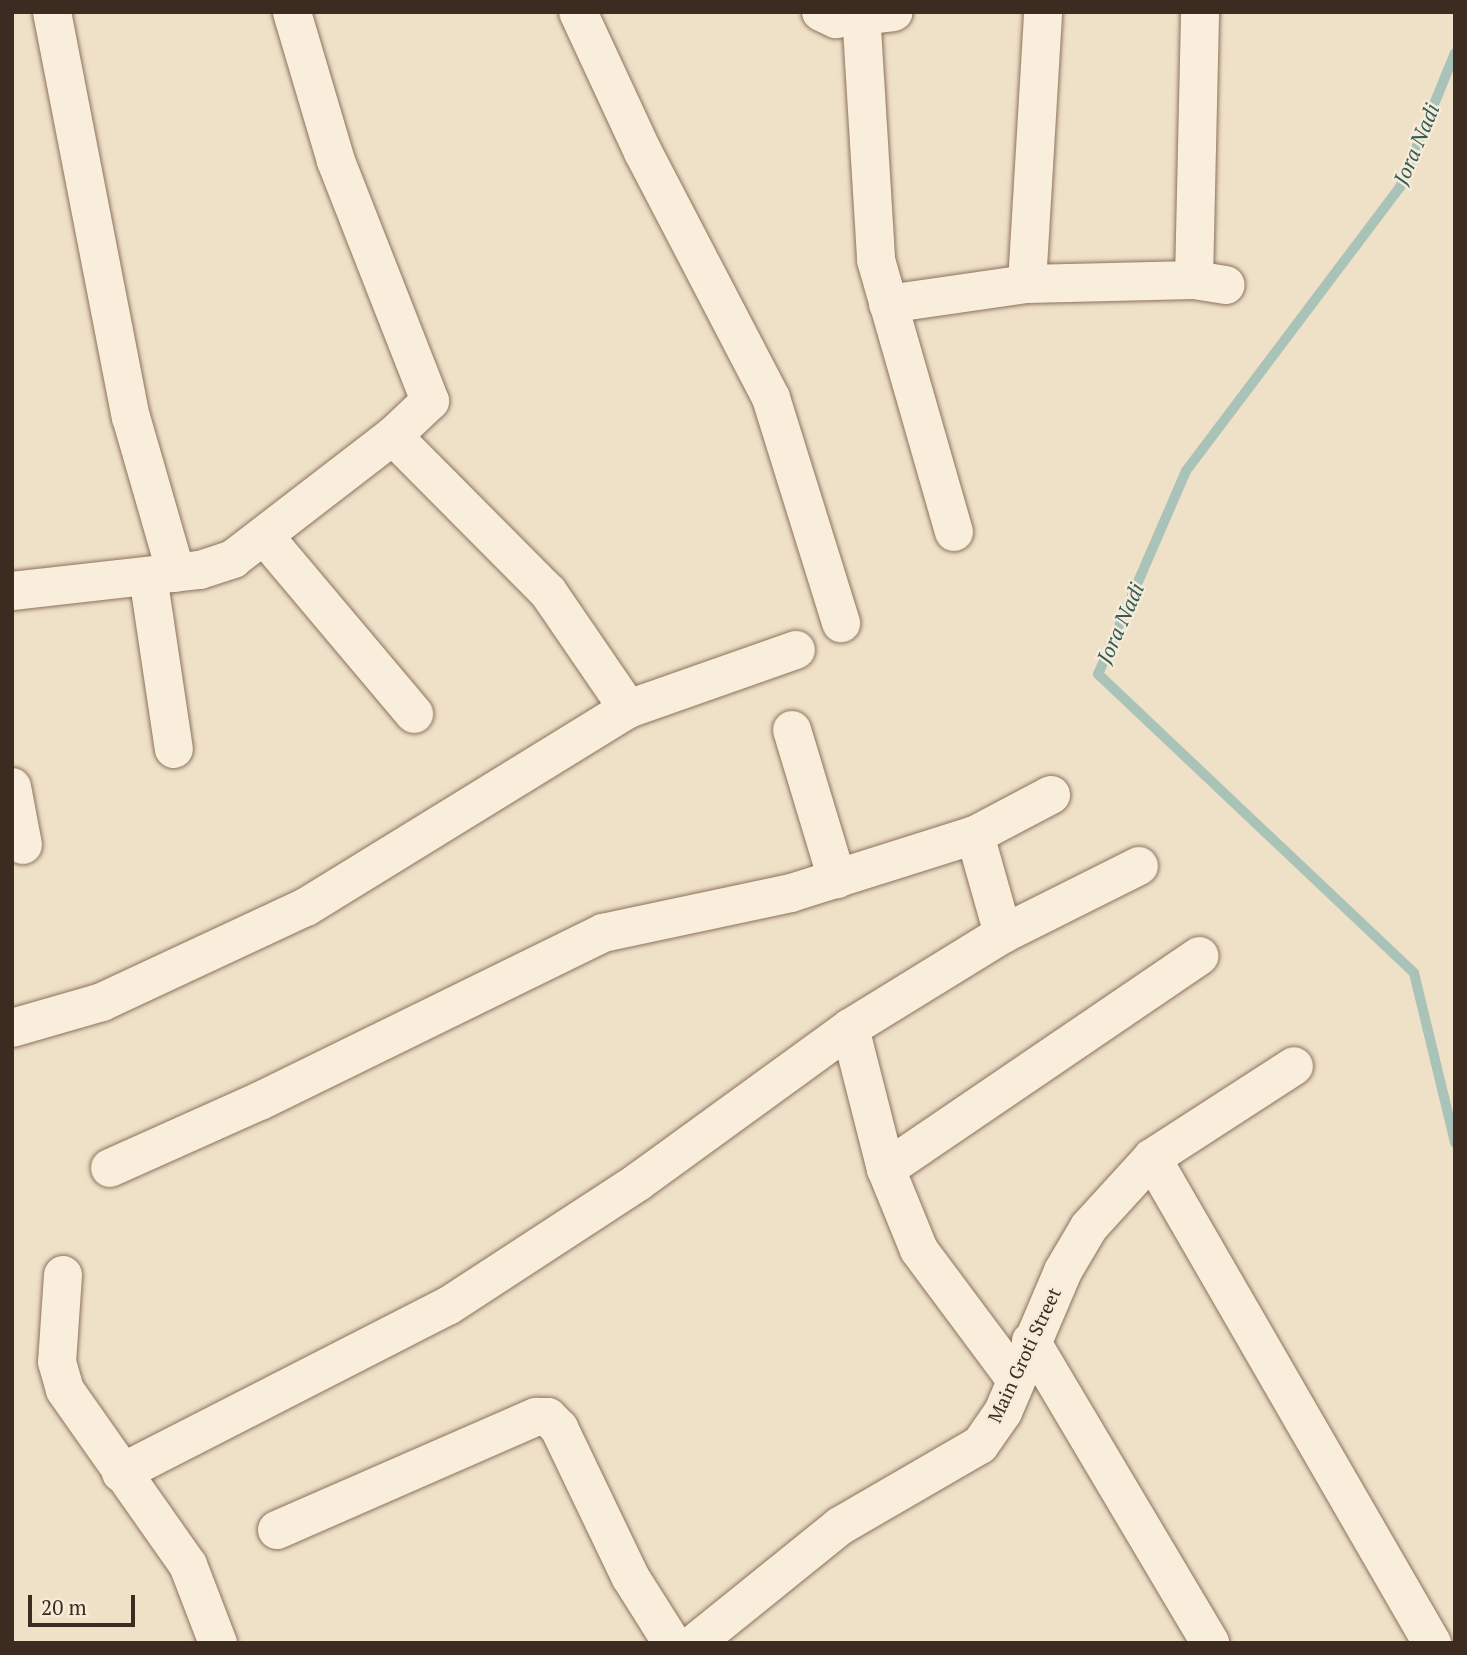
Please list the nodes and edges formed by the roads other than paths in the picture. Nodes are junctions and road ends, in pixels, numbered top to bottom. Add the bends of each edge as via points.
1 (52, 12) edge
2 (292, 12) edge
3 (578, 12) edge
4 (821, 12) edge
5 (1043, 12) edge
6 (1200, 12) edge
7 (872, 14) edge
8 (1027, 284) junction
9 (888, 303) junction
10 (393, 436) junction
11 (954, 532) dead end
12 (266, 538) junction
13 (162, 574) junction
14 (12, 591) edge
15 (841, 623) dead end
16 (796, 650) dead end
17 (628, 709) junction
18 (414, 714) dead end
19 (792, 730) dead end
20 (174, 749) dead end
21 (12, 787) edge
22 (1051, 795) dead end
23 (975, 835) junction
24 (23, 845) dead end
25 (1139, 866) dead end
26 (837, 879) junction
27 (1003, 934) junction
28 (1200, 956) dead end
29 (12, 1028) edge
30 (850, 1028) junction
31 (1294, 1066) dead end
32 (1152, 1158) junction
33 (110, 1168) dead end
34 (886, 1169) junction
35 (63, 1275) dead end
36 (1031, 1341) junction
37 (1016, 1380) junction
38 (121, 1473) junction
39 (277, 1530) dead end
40 (218, 1643) edge
41 (672, 1643) edge
42 (695, 1643) edge
43 (1210, 1643) edge
44 (1432, 1643) edge

1 - 13 street
2 - 10 street via 336,161 430,401
3 - 15 street via 643,152 771,398
4 - 7 street via 836,19
5 - 8 street
6 - 8 street via 1210,282
7 - 9 street via 876,260
8 - 9 street
9 - 11 street
10 - 12 street
10 - 17 street via 548,592
12 - 13 street via 233,559
12 - 18 street
13 - 14 street
13 - 20 street
16 - 17 street
17 - 29 street via 306,907 102,1002
19 - 26 street
21 - 24 street
22 - 23 street
23 - 26 street
23 - 27 street
25 - 27 street
26 - 33 street via 603,933 260,1101
27 - 30 street
28 - 34 street
30 - 34 street
30 - 38 street via 638,1182 448,1306
31 - 32 street, Main Groti Street
32 - 36 street, Main Groti Street via 1089,1227
32 - 44 street
34 - 37 street via 919,1250
35 - 38 street via 57,1362 65,1390
36 - 37 street, Main Groti Street
36 - 43 street
37 - 42 street, Main Groti Street via 1003,1412 980,1445 840,1527
38 - 40 street via 188,1565
39 - 41 street via 536,1417 548,1418 559,1428 631,1578

